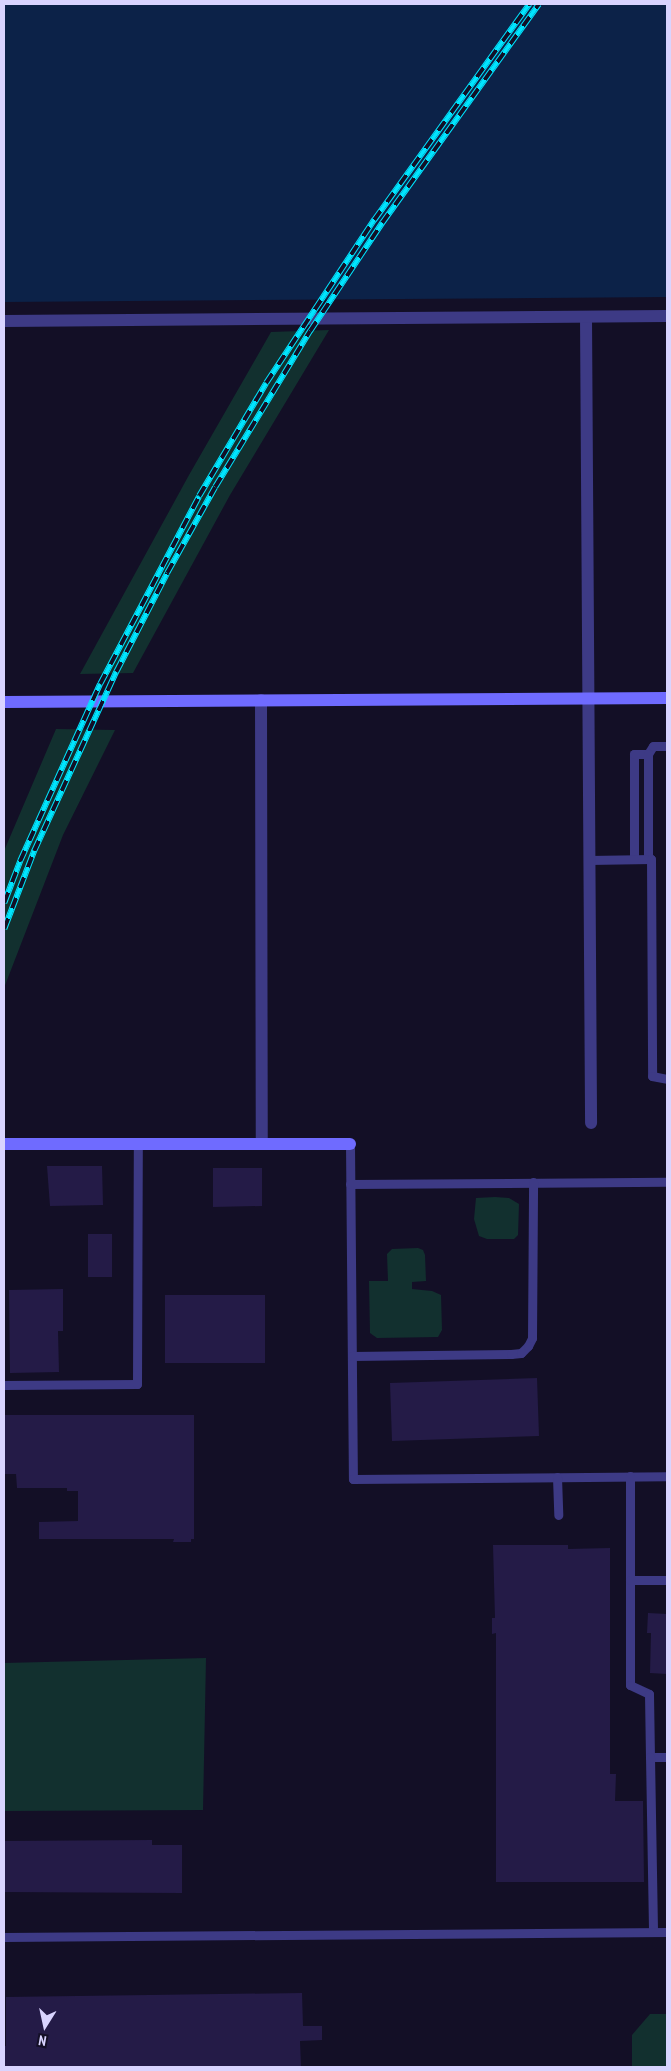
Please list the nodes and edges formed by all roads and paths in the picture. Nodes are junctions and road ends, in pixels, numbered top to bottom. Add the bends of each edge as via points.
1 (667, 316) edge
2 (586, 317) junction
3 (4, 321) edge
4 (587, 698) junction
5 (667, 698) edge
6 (261, 700) junction
7 (4, 702) edge
8 (667, 746) edge
9 (648, 754) junction
10 (634, 859) junction
11 (648, 859) junction
12 (589, 860) junction
13 (667, 1079) edge
14 (591, 1123) dead end
15 (4, 1144) edge
16 (138, 1144) junction
17 (262, 1144) junction
18 (350, 1144) joint
19 (533, 1182) junction
20 (667, 1182) edge
21 (350, 1184) junction
22 (352, 1356) junction
23 (4, 1385) edge
24 (630, 1476) junction
25 (667, 1476) edge
26 (556, 1477) junction
27 (558, 1515) dead end
28 (630, 1580) junction
29 (667, 1580) edge
30 (650, 1757) junction
31 (667, 1757) edge
32 (653, 1932) junction
33 (667, 1932) edge
34 (4, 1937) edge

1 - 2 street
2 - 3 street
2 - 4 street
4 - 5 street
4 - 6 street
4 - 12 street
6 - 7 street
6 - 17 street
8 - 9 lane via 653,746
9 - 10 lane via 634,754
9 - 11 lane
10 - 11 lane
10 - 12 lane
11 - 13 lane via 651,859 652,1076
12 - 14 street
15 - 16 street
16 - 17 street
16 - 23 lane via 137,1384
17 - 18 street
18 - 21 lane
19 - 20 lane
19 - 21 lane
19 - 22 lane via 532,1338 528,1346 511,1354
21 - 22 lane
22 - 26 lane via 353,1479
24 - 25 lane
24 - 26 lane
24 - 28 lane
26 - 27 lane
28 - 29 lane
28 - 30 lane via 630,1685 649,1694
30 - 31 lane
30 - 32 lane
32 - 33 lane
32 - 34 lane

